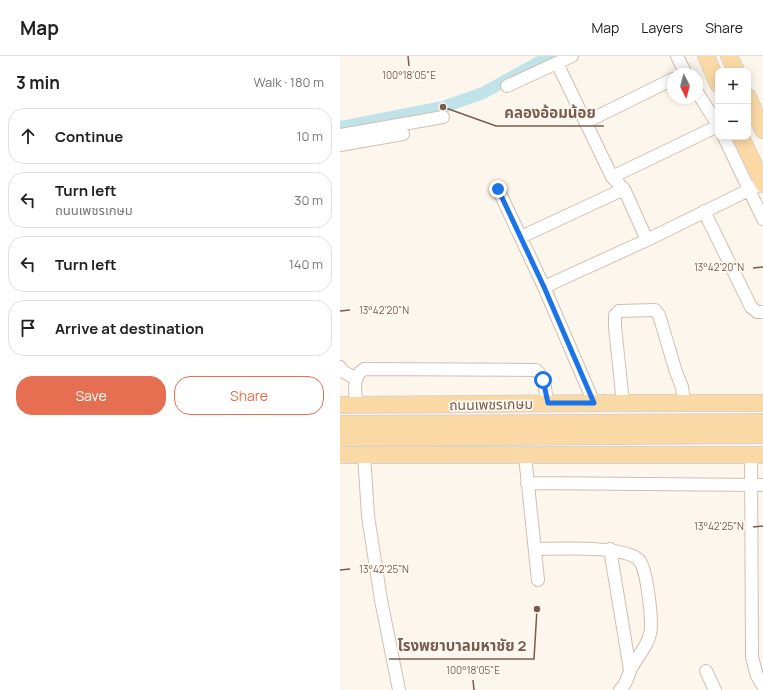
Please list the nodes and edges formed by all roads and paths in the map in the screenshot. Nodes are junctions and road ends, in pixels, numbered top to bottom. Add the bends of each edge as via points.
1 (572, 56) edge
2 (677, 56) edge
3 (706, 56) edge
4 (729, 56) edge
5 (557, 63) junction
6 (682, 68) edge
7 (735, 68) edge
8 (715, 77) edge
9 (667, 82) edge
10 (507, 86) dead end
11 (703, 101) edge
12 (751, 104) edge
13 (443, 117) dead end
14 (715, 120) edge
15 (586, 122) junction
16 (715, 126) edge
17 (763, 130) edge
18 (403, 134) dead end
19 (340, 135) edge
20 (726, 140) edge
21 (742, 140) edge
22 (340, 145) edge
23 (612, 177) junction
24 (758, 186) edge
25 (498, 189) dead end
26 (624, 189) junction
27 (704, 211) junction
28 (763, 219) edge
29 (520, 236) junction
30 (647, 240) junction
31 (544, 287) junction
32 (763, 312) edge
33 (340, 367) edge
34 (355, 378) junction
35 (684, 402) junction
36 (763, 402) edge
37 (548, 403) junction
38 (594, 403) junction
39 (623, 403) junction
40 (340, 405) edge
41 (356, 405) junction
42 (763, 422) edge
43 (340, 424) edge
44 (589, 430) junction
45 (763, 435) edge
46 (340, 438) edge
47 (340, 455) edge
48 (757, 455) edge
49 (364, 456) junction
50 (525, 456) junction
51 (528, 483) junction
52 (757, 485) edge
53 (535, 549) junction
54 (610, 549) junction
55 (757, 555) edge
56 (538, 580) dead end
57 (630, 670) junction
58 (706, 671) dead end
59 (763, 686) edge
60 (400, 690) edge
61 (620, 690) edge
62 (715, 690) edge

1 - 5 street
2 - 6 street
3 - 8 main road
4 - 7 main road
5 - 10 street
5 - 15 street
9 - 15 street
11 - 14 street
12 - 17 main road
13 - 19 street
15 - 23 street
16 - 23 street
18 - 22 street
20 - 24 street
21 - 24 main road
23 - 26 street
24 - 27 street
24 - 28 street
25 - 29 street
26 - 29 street
26 - 30 street
27 - 30 street
27 - 32 street via 751,307
29 - 31 street
30 - 31 street
31 - 38 street
33 - 34 street
34 - 37 street via 364,369 536,370 541,374
34 - 41 street
35 - 36 main road, ถนนเพชรเกษม
35 - 39 main road, ถนนเพชรเกษม
35 - 39 street via 682,387 659,315 655,310 618,310 615,315 615,327
37 - 38 main road, ถนนเพชรเกษม
37 - 41 main road, ถนนเพชรเกษม
38 - 39 main road, ถนนเพชรเกษม
40 - 41 main road, ถนนเพชรเกษม
42 - 44 main road, ถนนเพชรเกษม
43 - 44 main road, ถนนเพชรเกษม
44 - 45 main road, ถนนเพชรเกษม
44 - 46 main road, ถนนเพชรเกษม
47 - 49 main road
48 - 50 main road
48 - 52 street
49 - 50 main road
49 - 60 street via 368,516
50 - 51 street
51 - 52 street
51 - 53 street
52 - 55 street
53 - 54 street
53 - 56 street
54 - 57 street
54 - 57 street via 639,560 643,568 651,611 650,635
55 - 59 street via 752,657 757,676
57 - 61 street via 624,687
58 - 62 street

